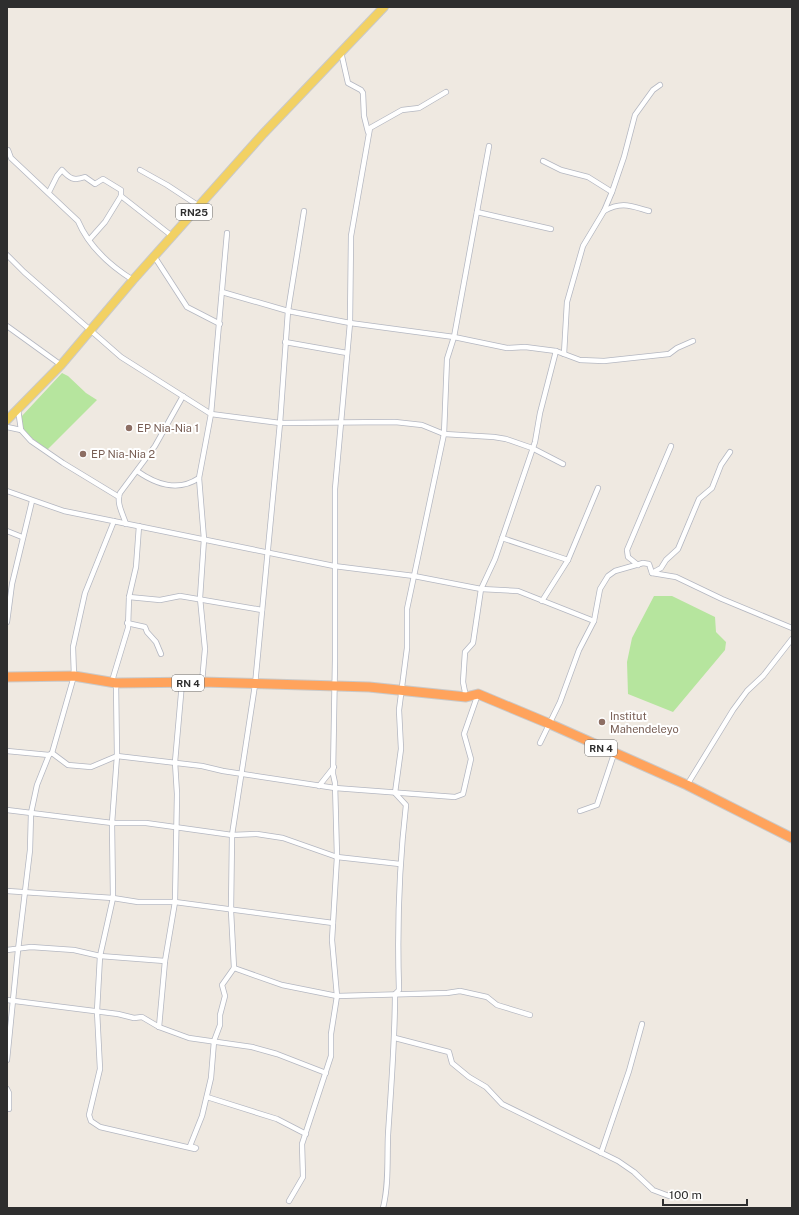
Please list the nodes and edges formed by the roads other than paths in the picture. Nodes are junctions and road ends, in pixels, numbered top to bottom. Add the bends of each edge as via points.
1 (384, 7) edge
2 (341, 52) junction
3 (660, 85) dead end
4 (446, 92) dead end
5 (368, 132) junction
6 (489, 146) dead end
7 (8, 150) edge
8 (543, 161) dead end
9 (140, 170) dead end
10 (49, 192) junction
11 (612, 192) junction
12 (121, 196) junction
13 (199, 206) junction
14 (304, 210) dead end
15 (604, 211) junction
16 (649, 211) dead end
17 (477, 212) junction
18 (551, 229) dead end
19 (227, 233) dead end
20 (172, 236) junction
21 (89, 240) junction
22 (7, 255) edge
23 (154, 256) junction
24 (133, 280) junction
25 (222, 292) junction
26 (288, 311) junction
27 (350, 322) junction
28 (220, 324) junction
29 (7, 326) edge
30 (90, 331) junction
31 (454, 337) junction
32 (693, 341) dead end
33 (285, 342) junction
34 (556, 352) junction
35 (347, 353) junction
36 (564, 354) junction
37 (61, 365) junction
38 (183, 396) junction
39 (18, 409) junction
40 (211, 414) junction
41 (7, 420) edge
42 (341, 422) junction
43 (280, 424) junction
44 (7, 427) edge
45 (21, 430) junction
46 (444, 434) junction
47 (671, 446) dead end
48 (532, 448) junction
49 (730, 452) dead end
50 (563, 464) dead end
51 (138, 471) junction
52 (199, 478) junction
53 (598, 488) dead end
54 (7, 491) edge
55 (119, 497) junction
56 (32, 501) junction
57 (114, 521) junction
58 (126, 524) junction
59 (139, 526) junction
60 (7, 531) edge
61 (22, 537) junction
62 (502, 538) junction
63 (204, 539) junction
64 (268, 553) junction
65 (568, 560) junction
66 (638, 565) junction
67 (334, 566) junction
68 (652, 573) junction
69 (414, 576) junction
70 (480, 589) junction
71 (129, 596) junction
72 (200, 598) junction
73 (542, 601) junction
74 (262, 610) junction
75 (594, 621) junction
76 (7, 622) edge
77 (127, 623) junction
78 (792, 628) edge
79 (792, 639) edge
80 (161, 654) dead end
81 (74, 676) junction
82 (7, 677) edge
83 (114, 682) junction
84 (202, 682) junction
85 (182, 683) junction
86 (255, 685) junction
87 (333, 687) junction
88 (402, 690) junction
89 (478, 694) junction
90 (466, 697) junction
91 (550, 724) junction
92 (540, 744) dead end
93 (7, 751) edge
94 (50, 754) junction
95 (614, 754) junction
96 (117, 756) junction
97 (175, 762) junction
98 (334, 766) junction
99 (242, 773) junction
100 (687, 784) junction
101 (319, 786) junction
102 (335, 788) junction
103 (395, 793) junction
104 (7, 810) edge
105 (580, 811) dead end
106 (31, 813) junction
107 (112, 823) junction
108 (177, 828) junction
109 (232, 835) junction
110 (792, 838) edge
111 (337, 857) junction
112 (400, 864) junction
113 (7, 891) edge
114 (24, 893) junction
115 (114, 898) junction
116 (175, 902) junction
117 (231, 911) junction
118 (333, 923) junction
119 (7, 950) edge
120 (18, 950) junction
121 (100, 956) junction
122 (165, 961) junction
123 (234, 968) junction
124 (395, 994) junction
125 (337, 996) junction
126 (7, 1000) edge
127 (14, 1001) junction
128 (97, 1011) junction
129 (530, 1016) dead end
130 (642, 1024) dead end
131 (159, 1027) junction
132 (395, 1038) junction
133 (214, 1041) junction
134 (7, 1060) edge
135 (326, 1073) junction
136 (7, 1088) edge
137 (207, 1097) junction
138 (8, 1109) dead end
139 (306, 1134) junction
140 (601, 1153) junction
141 (669, 1196) dead end
142 (288, 1201) dead end
143 (383, 1208) edge

1 - 2 main road, RN25
2 - 5 street via 348,82 363,93
2 - 13 main road, RN25
3 - 11 street via 653,90 635,115
4 - 5 street via 419,108 402,110 391,115 370,128
5 - 27 street via 351,236
6 - 17 street
7 - 10 street via 11,158
8 - 11 street via 561,170 588,177
9 - 13 street
10 - 12 street via 62,170 69,178 75,180 85,177 95,184 104,179 121,190
10 - 21 street via 78,221
11 - 15 street
12 - 20 street
12 - 21 street via 105,222
13 - 20 main road, RN25
14 - 26 street
15 - 16 street via 623,204
15 - 36 street via 583,246 569,296
17 - 18 street
17 - 31 street
19 - 25 street
20 - 23 main road, RN25
21 - 24 street via 115,269
22 - 30 street
23 - 24 main road, RN25
23 - 28 street via 187,307
24 - 30 main road, RN25
25 - 26 street
25 - 28 street
26 - 27 street
26 - 33 street
27 - 31 street
27 - 35 street
28 - 40 street
29 - 37 street
30 - 37 main road, RN25
30 - 38 street via 121,357
31 - 34 street via 507,348 525,347
31 - 46 street via 448,359
32 - 36 street via 669,354 661,353 622,360 595,362
33 - 35 street
33 - 43 street
34 - 36 street
34 - 48 street
35 - 42 street
37 - 39 main road, RN25
38 - 40 street
38 - 51 street
39 - 41 main road, RN25
39 - 45 street
40 - 43 street
40 - 52 street
42 - 43 street
42 - 46 street via 407,423 422,425
42 - 67 street via 333,517
43 - 64 street
44 - 45 street
45 - 55 street via 50,454
46 - 48 street via 494,436
46 - 69 street
47 - 66 street via 627,550 628,557
48 - 50 street
48 - 62 street
49 - 68 street via 721,465 712,488 699,499 678,549 661,568
51 - 52 street via 150,480 164,485 193,482
51 - 55 street
52 - 63 street
53 - 65 street
54 - 56 street
55 - 58 street
56 - 57 street via 64,511
56 - 61 street
57 - 58 street
57 - 81 street via 85,593 73,647
58 - 59 street
59 - 63 street
59 - 71 street via 136,567
60 - 61 street
61 - 76 street
62 - 65 street
62 - 70 street
63 - 64 street
63 - 72 street
64 - 67 street
64 - 74 street
65 - 73 street
66 - 68 street via 649,564
66 - 75 street via 615,571 608,576 600,589
67 - 69 street
67 - 87 street
68 - 78 street via 676,577
69 - 70 street
69 - 88 street via 407,609 407,648
70 - 73 street via 518,592
70 - 90 street via 473,643 465,652 463,682
71 - 72 street via 160,600 174,596
71 - 77 street
72 - 74 street
72 - 84 street via 205,649
73 - 75 street
74 - 86 street
75 - 91 street via 579,650
77 - 80 street via 145,627
77 - 83 street
79 - 100 street via 733,710
81 - 82 highway, RN 4
81 - 83 highway, RN 4
81 - 94 street
83 - 85 highway, RN 4
83 - 96 street
84 - 85 highway, RN 4
84 - 86 highway, RN 4
85 - 97 street
86 - 87 highway, RN 4
86 - 99 street
87 - 88 highway, RN 4
87 - 98 street
88 - 90 highway, RN 4
88 - 103 street via 399,710 401,749
89 - 90 highway, RN 4
89 - 91 highway, RN 4
89 - 103 street via 464,734 471,759 463,794 455,797
91 - 92 street
91 - 95 highway, RN 4
93 - 94 street
94 - 96 street via 68,765 91,767
94 - 106 street via 37,786
95 - 100 highway, RN 4
95 - 105 street via 597,804
96 - 97 street
96 - 107 street
97 - 99 street
97 - 108 street
98 - 101 street
98 - 102 street
99 - 101 street
99 - 109 street
100 - 110 highway, RN 4
101 - 102 street
102 - 103 street
102 - 111 street
103 - 112 street via 406,805
104 - 106 street
106 - 107 street
106 - 114 street via 30,850
107 - 108 street via 146,823
107 - 115 street
108 - 109 street
108 - 116 street
109 - 111 street via 257,834 283,838
109 - 117 street
111 - 112 street
111 - 118 street
112 - 124 street via 399,990
113 - 114 street
114 - 115 street
114 - 120 street
115 - 116 street via 138,902
115 - 121 street
116 - 117 street
116 - 122 street
117 - 118 street
117 - 123 street
118 - 125 street
119 - 120 street
120 - 121 street via 31,947 74,950
120 - 127 street
121 - 122 street
121 - 128 street
122 - 131 street
123 - 125 street via 282,985
123 - 133 street via 222,985 225,996 220,1025
124 - 125 street
124 - 129 street via 460,991 487,997 497,1005
124 - 132 street
125 - 135 street via 331,1034 331,1056
126 - 127 street
127 - 128 street
127 - 134 street
128 - 131 street via 134,1018 142,1017
128 - 137 street via 100,1069 89,1116 91,1121 100,1127 195,1149 190,1146
130 - 140 street
131 - 133 street via 189,1038
132 - 140 street via 449,1052 452,1063 486,1087 502,1104
132 - 143 street via 387,1182
133 - 135 street via 277,1054
133 - 137 street
135 - 139 street
136 - 138 street
137 - 139 street via 277,1119
139 - 142 street via 302,1150 304,1177
140 - 141 street via 626,1165 653,1190

